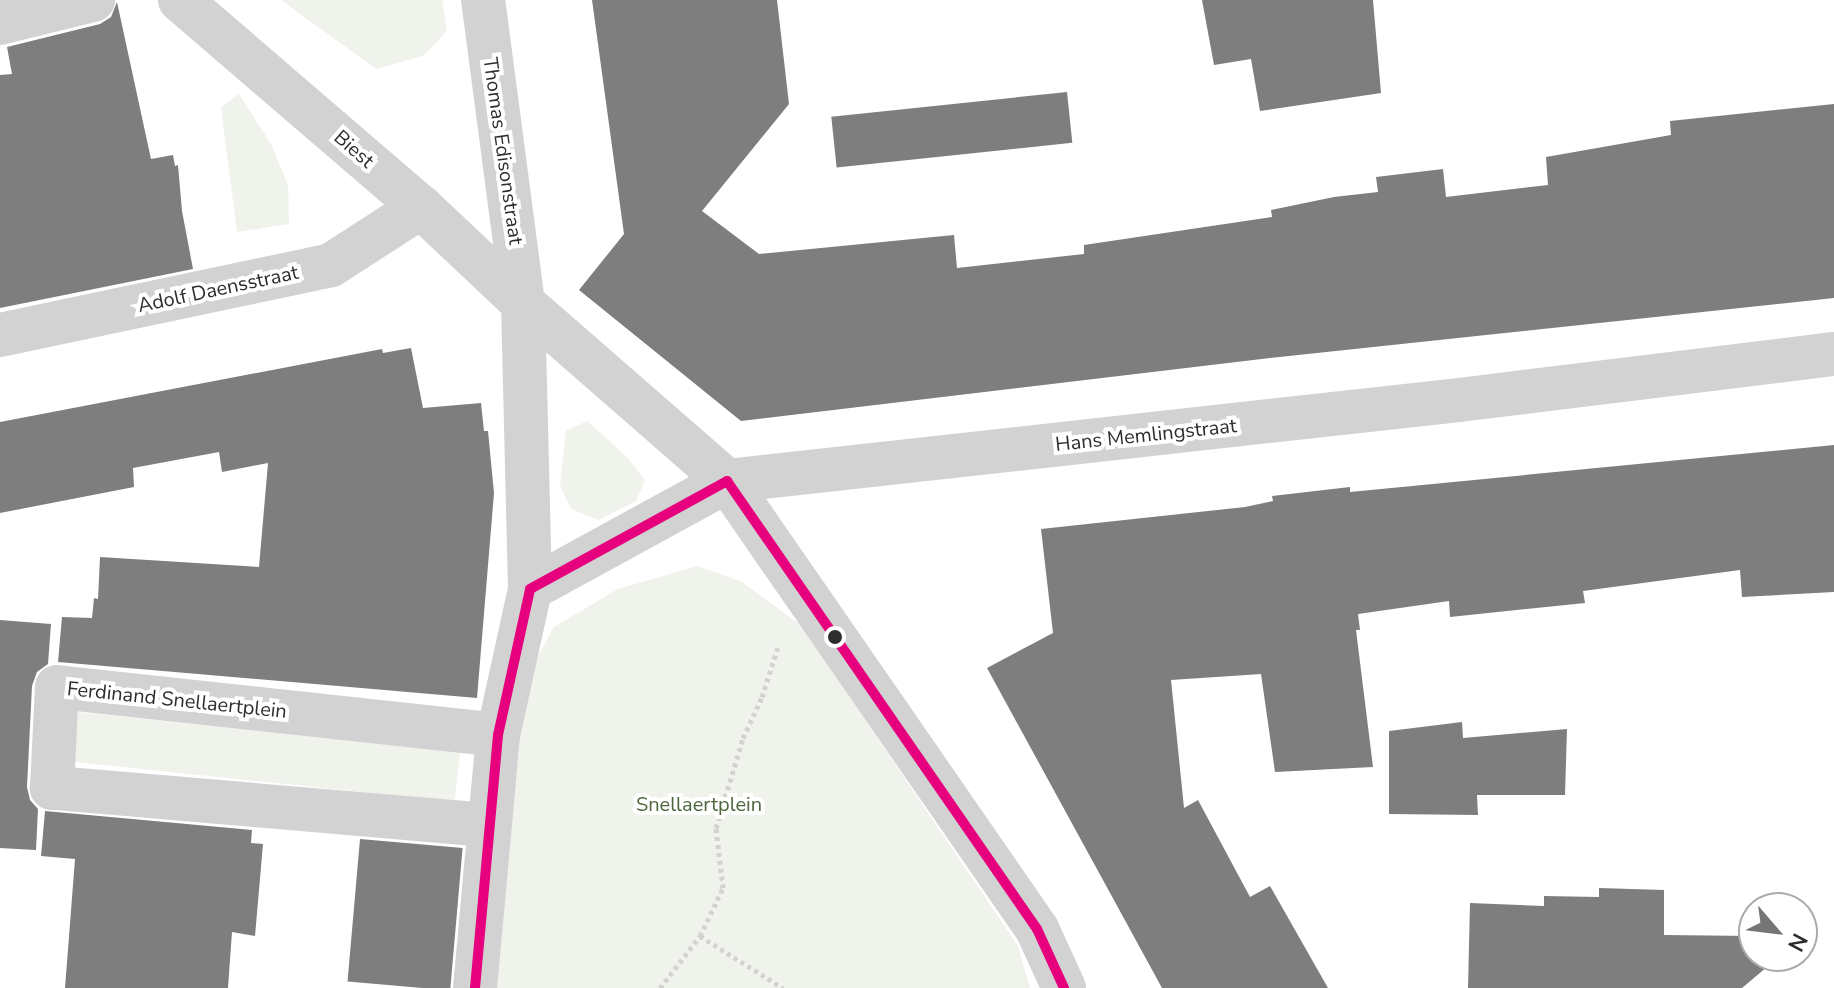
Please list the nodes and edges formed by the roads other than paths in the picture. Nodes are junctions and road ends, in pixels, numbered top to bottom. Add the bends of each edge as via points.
1 (93, 0) edge
2 (180, 0) edge
3 (483, 0) edge
4 (0, 23) edge
5 (421, 207) junction
6 (523, 303) junction
7 (0, 335) edge
8 (1834, 354) edge
9 (727, 481) junction
10 (530, 589) junction
11 (498, 735) junction
12 (487, 825) junction
13 (475, 988) edge
14 (1064, 988) edge

1 - 4 street
2 - 5 street, Biest
3 - 6 street, Thomas Edisonstraat
5 - 6 street, Biest
5 - 7 street, Adolf Daensstraat via 331,265
6 - 9 street
6 - 10 street
8 - 9 street, Hans Memlingstraat
9 - 10 street
9 - 14 street via 1037,929
10 - 11 street
11 - 12 street
11 - 12 street, Ferdinand Snellaertplein via 57,687 52,788
12 - 13 street

